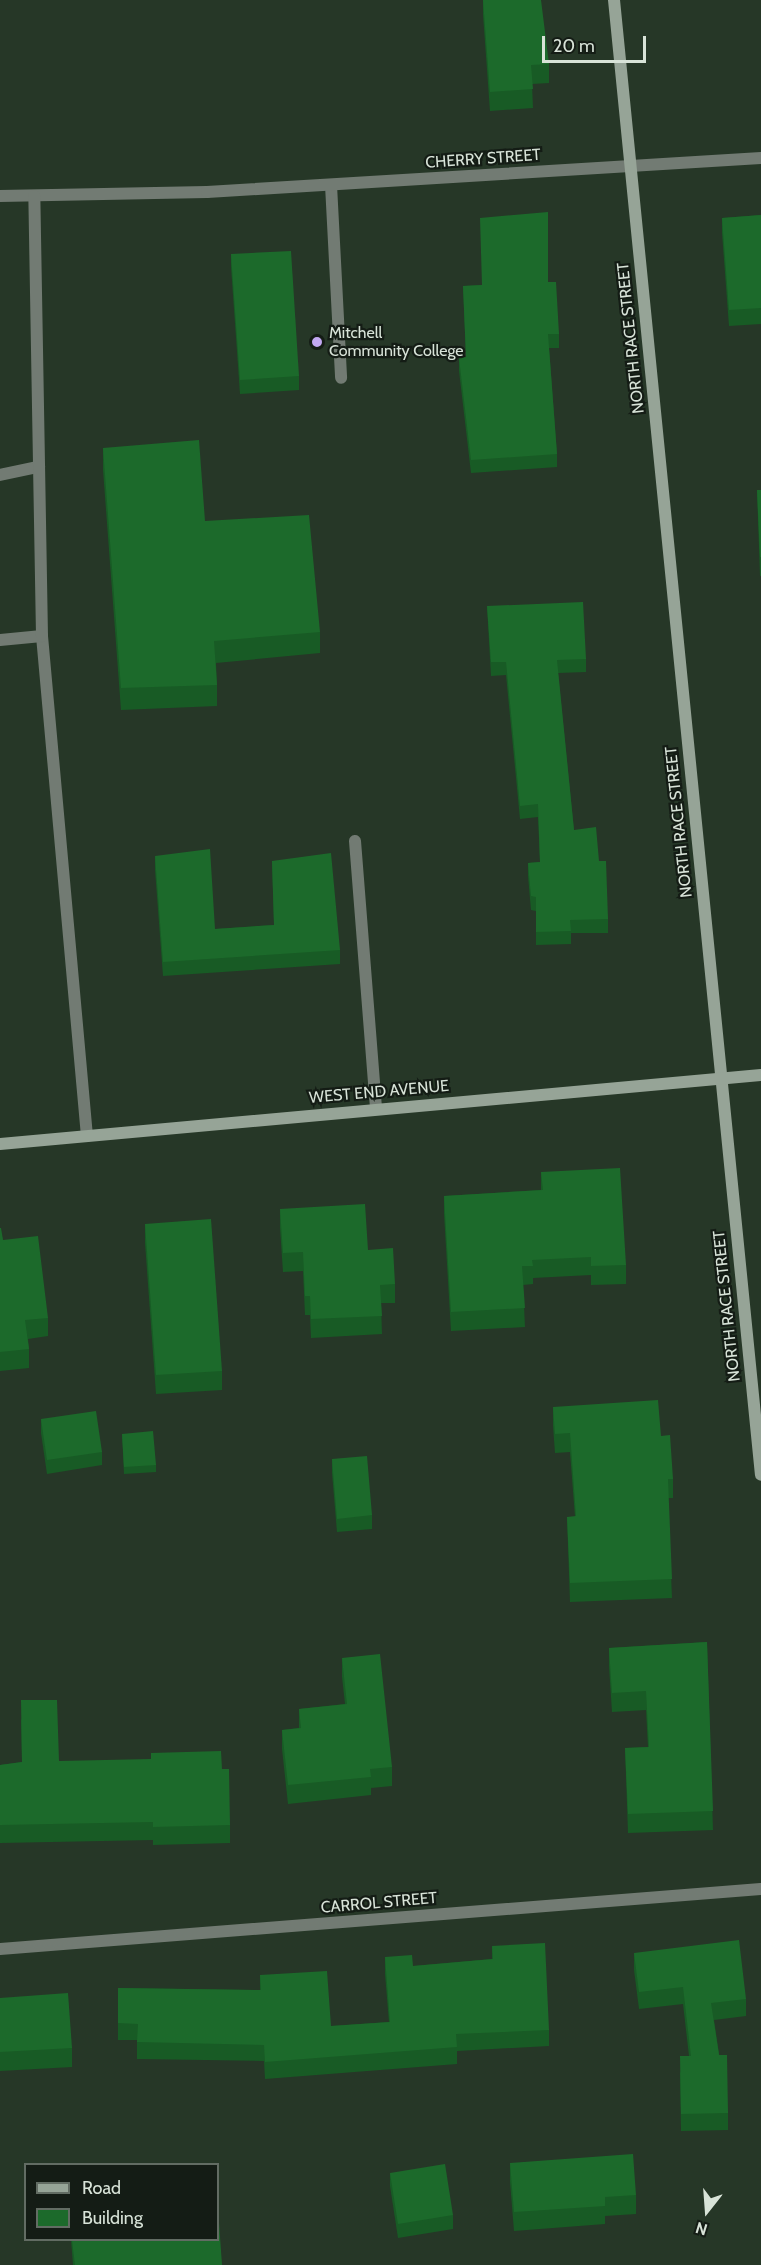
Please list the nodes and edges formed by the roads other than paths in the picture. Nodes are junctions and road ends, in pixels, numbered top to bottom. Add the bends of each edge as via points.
1 (614, 0) edge
2 (761, 158) edge
3 (631, 166) junction
4 (331, 185) junction
5 (0, 196) edge
6 (34, 196) junction
7 (341, 378) dead end
8 (39, 467) junction
9 (0, 475) edge
10 (42, 636) junction
11 (0, 640) edge
12 (355, 840) dead end
13 (761, 1075) edge
14 (721, 1079) junction
15 (376, 1108) junction
16 (87, 1136) junction
17 (0, 1144) edge
18 (761, 1475) edge
19 (761, 1889) edge
20 (0, 1949) edge

1 - 3 street, NORTH RACE STREET
2 - 3 street, CHERRY STREET
3 - 4 street, CHERRY STREET
3 - 14 street, NORTH RACE STREET
4 - 6 street, CHERRY STREET
4 - 7 street
5 - 6 street, CHERRY STREET
6 - 8 street
8 - 9 street
8 - 10 street
10 - 11 street
10 - 16 street
12 - 15 street
13 - 14 street, WEST END AVENUE
14 - 15 street, WEST END AVENUE
14 - 18 street, NORTH RACE STREET
15 - 16 street, WEST END AVENUE
16 - 17 street, WEST END AVENUE
19 - 20 street, CARROL STREET

